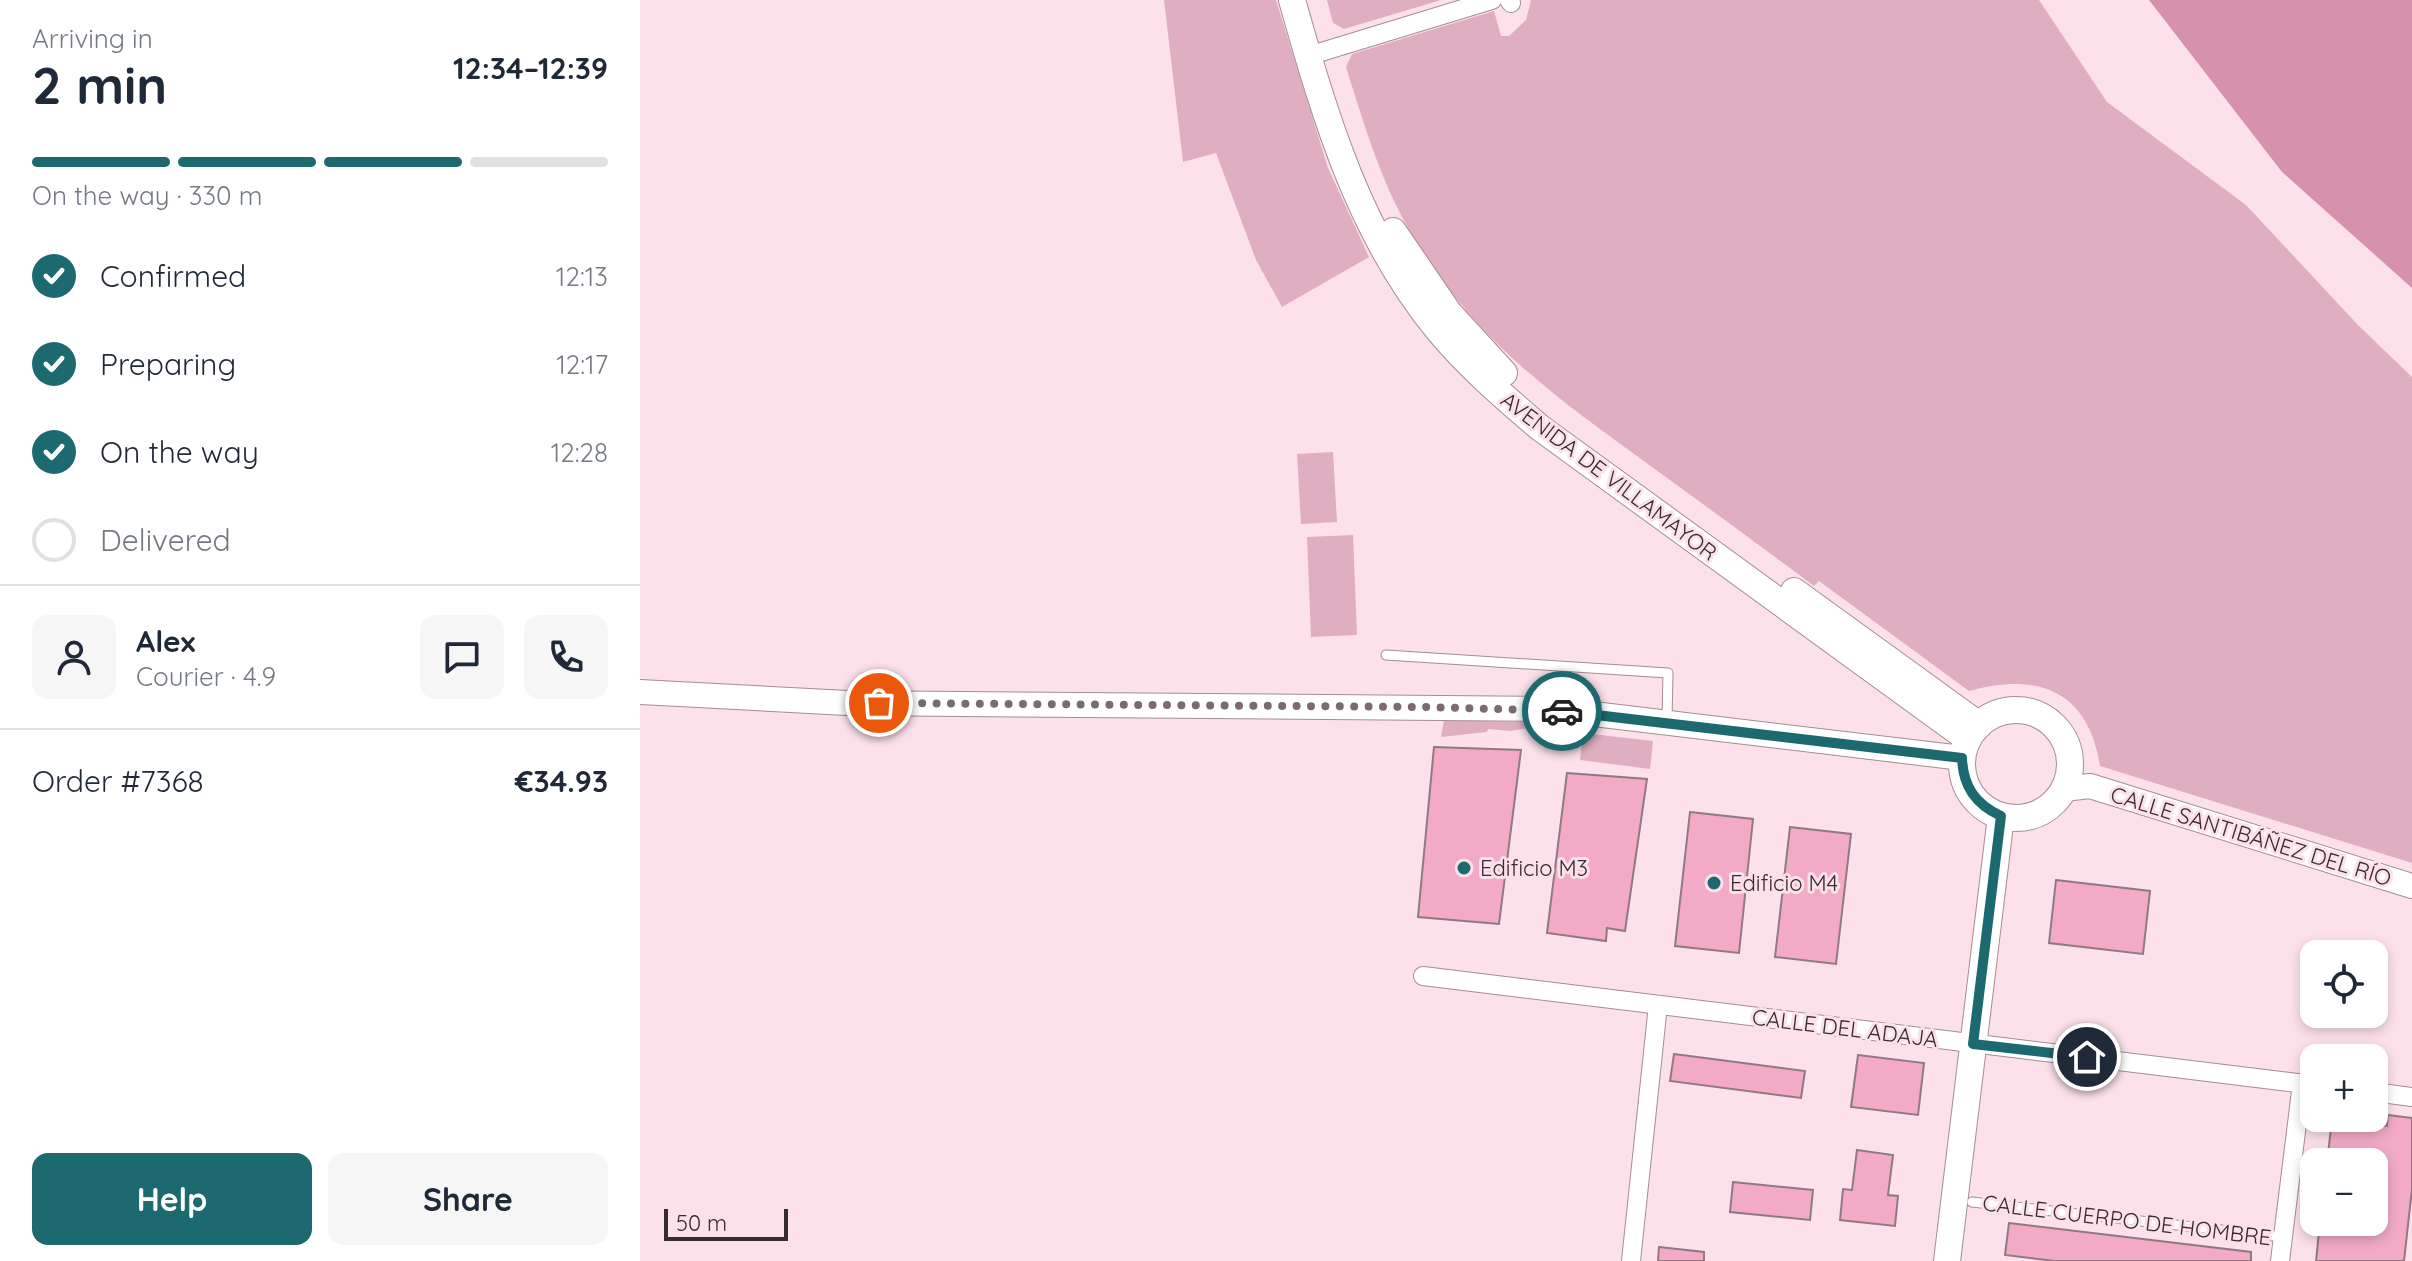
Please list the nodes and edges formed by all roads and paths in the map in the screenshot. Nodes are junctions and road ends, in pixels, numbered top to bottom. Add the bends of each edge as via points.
1 (1292, 0) edge
2 (1311, 0) edge
3 (1504, 1) edge
4 (1316, 53) junction
5 (1386, 655) dead end
6 (640, 692) edge
7 (1667, 723) junction
8 (1970, 740) junction
9 (2075, 781) junction
10 (2010, 817) junction
11 (2412, 886) edge
12 (1423, 976) dead end
13 (1658, 1005) junction
14 (1982, 1045) junction
15 (2300, 1083) edge
16 (2388, 1094) edge
17 (2412, 1097) edge
18 (2300, 1132) edge
19 (1972, 1202) junction
20 (2283, 1237) junction
21 (1631, 1261) edge
22 (1947, 1261) edge
23 (1965, 1261) edge
24 (2280, 1261) edge

1 - 4 main road, AVENIDA DE VILLAMAYOR
2 - 4 main road, AVENIDA DE VILLAMAYOR
3 - 4 street
4 - 8 main road, AVENIDA DE VILLAMAYOR via 1383,213 1416,268 1491,361 1546,410
5 - 7 lane via 1668,673
6 - 7 street via 847,703 1552,709
7 - 8 street
8 - 9 main road via 1992,716 2024,711 2040,716 2063,737
8 - 10 main road via 1963,773 1976,800
9 - 10 main road via 2037,814
9 - 11 street, CALLE SANTIBÁÑEZ DEL RÍO
10 - 14 main road
12 - 13 street, CALLE DEL ADAJA
13 - 14 street, CALLE DEL ADAJA
13 - 21 street
14 - 15 street, CALLE DEL ADAJA
14 - 19 main road
14 - 22 main road
16 - 17 street
18 - 20 street
19 - 20 lane, CALLE CUERPO DE HOMBRE
19 - 23 main road
20 - 24 street

